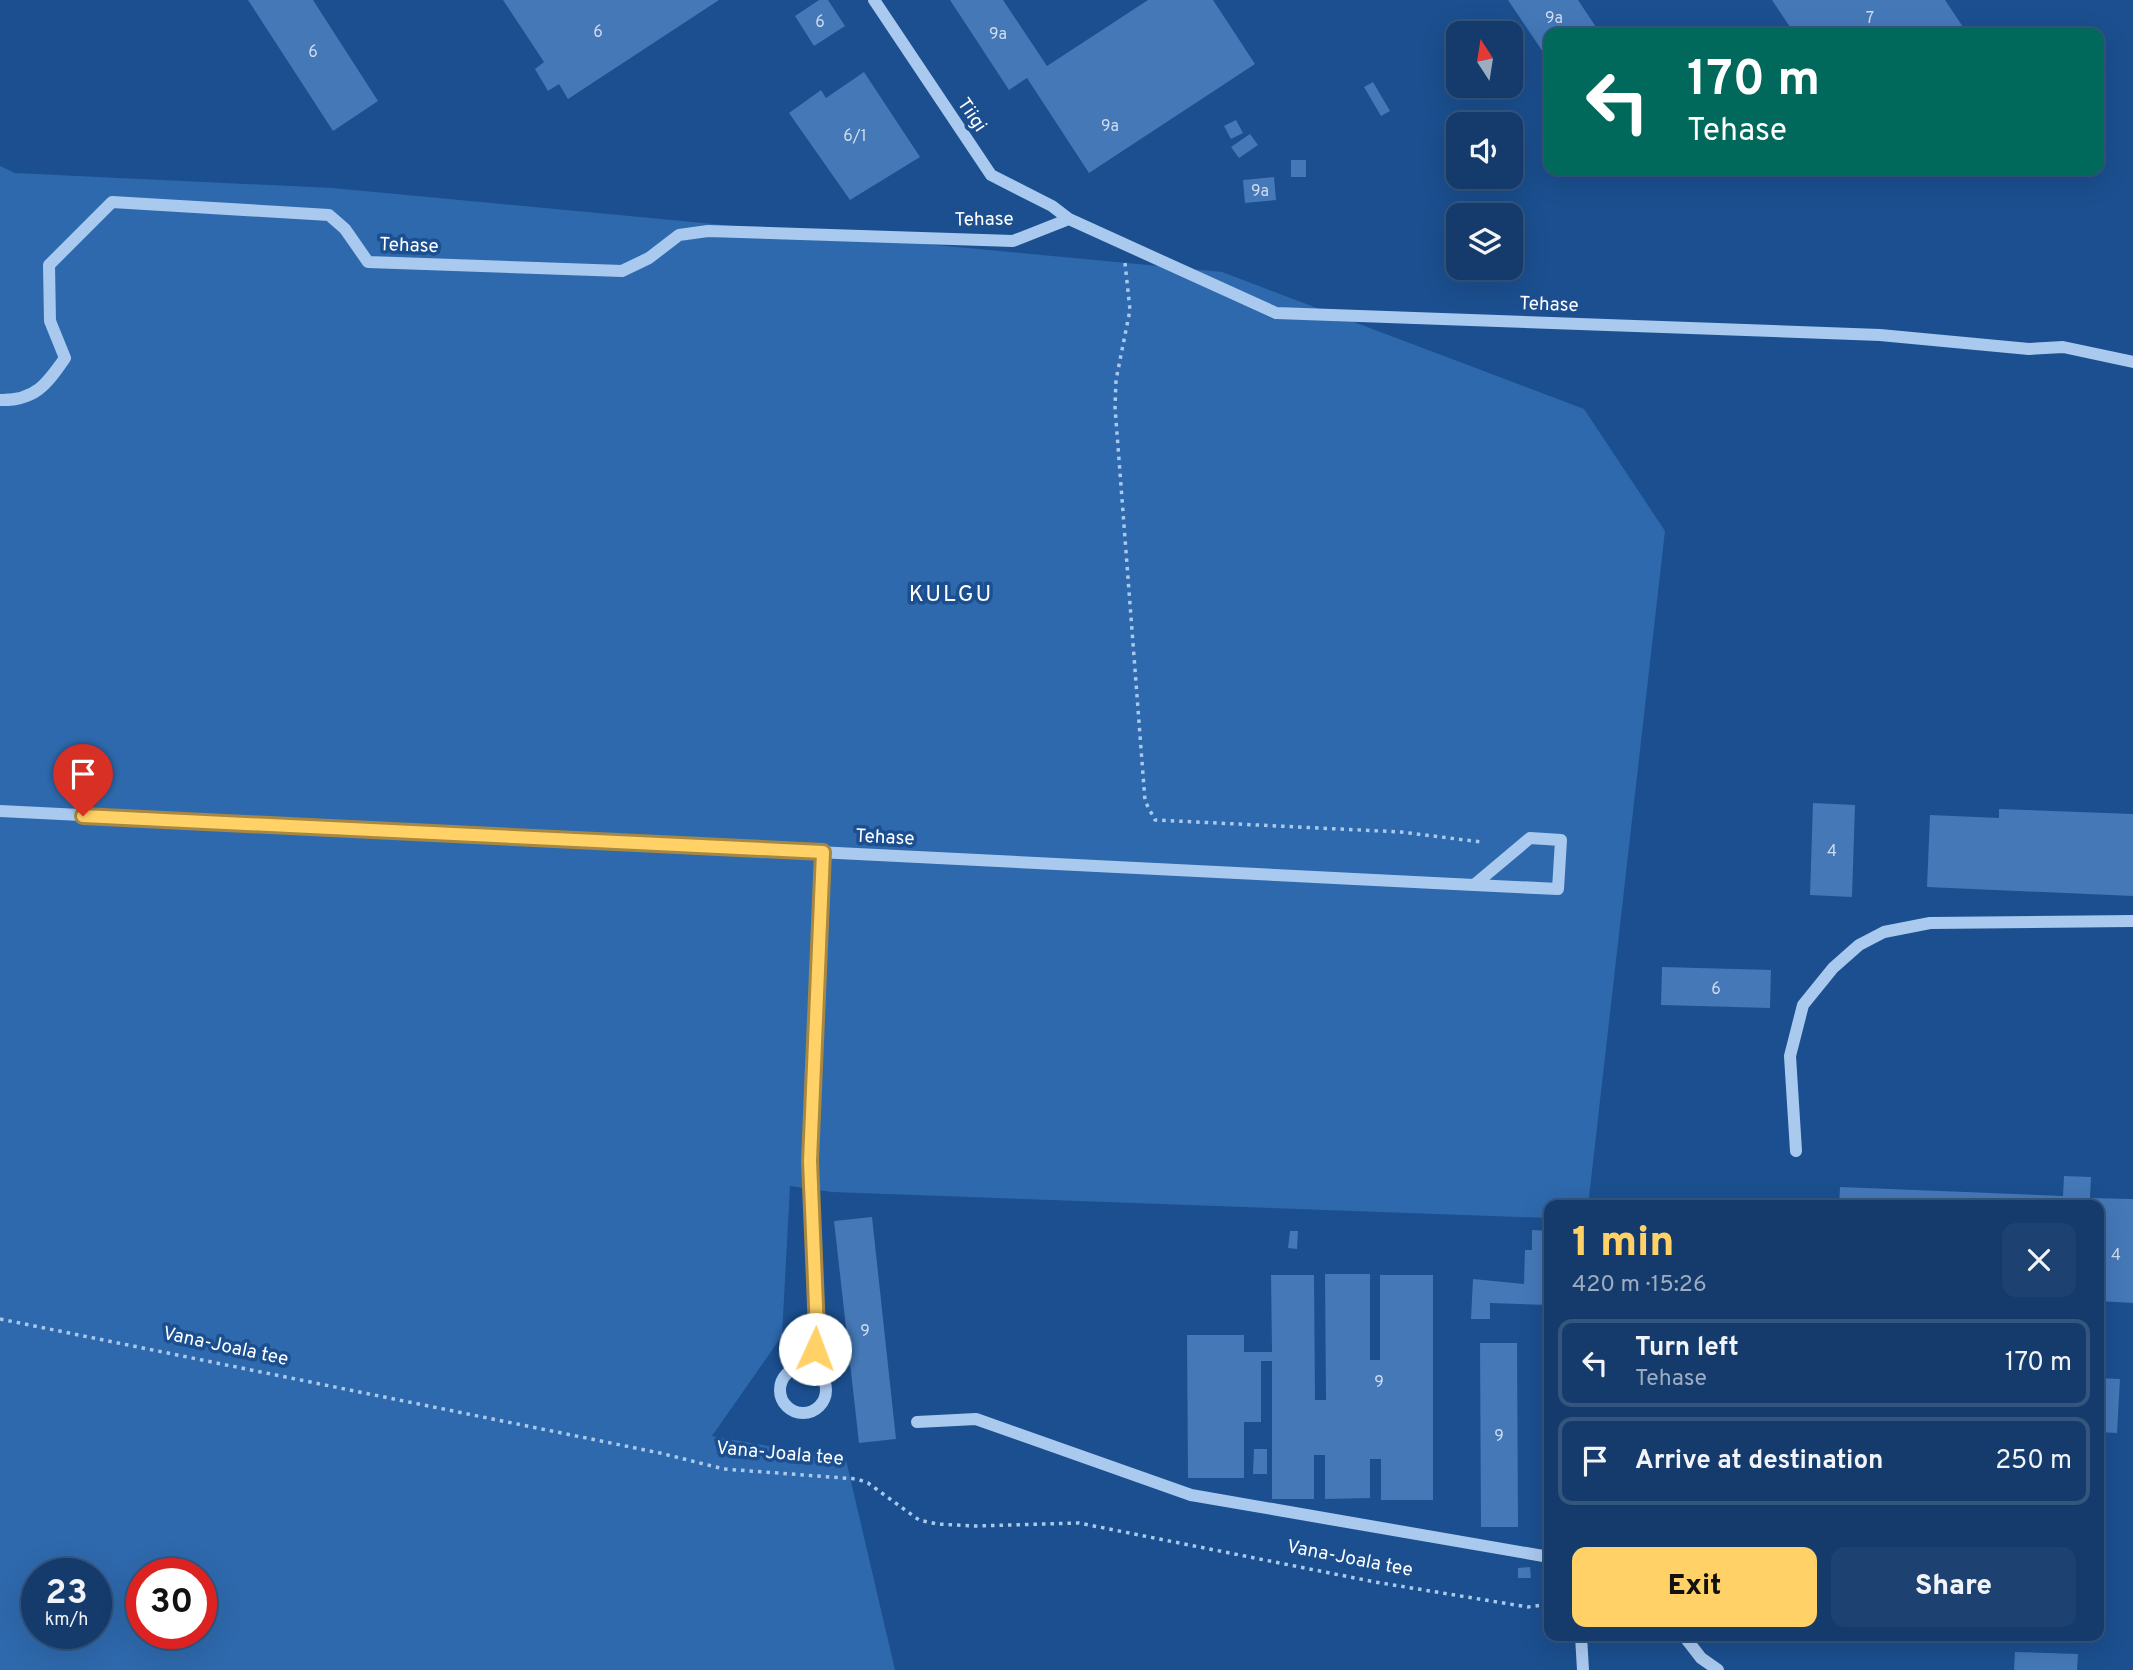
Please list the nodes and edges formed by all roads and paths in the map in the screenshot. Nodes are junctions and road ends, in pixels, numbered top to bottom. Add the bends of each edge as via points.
1 (874, 0) edge
2 (1069, 219) junction
3 (1109, 237) junction
4 (2133, 362) edge
5 (0, 400) edge
6 (0, 811) edge
7 (1481, 842) dead end
8 (823, 852) junction
9 (1474, 885) junction
10 (2133, 920) edge
11 (1796, 1151) dead end
12 (0, 1319) edge
13 (813, 1369) dead end
14 (917, 1422) dead end
15 (1544, 1556) edge
16 (1544, 1605) edge
17 (1581, 1641) edge
18 (1688, 1641) edge
19 (1583, 1670) edge
20 (1718, 1670) edge

1 - 2 street, Tiigi via 991,175
2 - 3 street, Tehase
2 - 5 street, Tehase via 1013,241 708,231 679,235 622,271 368,262 329,215 112,202 49,265 50,321 65,358 45,387 16,400
3 - 4 street, Tehase via 1276,313 1880,335 2029,349 2063,346
3 - 7 path via 1125,262 1130,310 1115,407 1145,801 1155,820 1401,832
6 - 8 street, Tehase
8 - 9 street, Tehase
8 - 13 street via 810,1161 817,1330
9 - 9 street, Tehase via 1558,889 1561,840 1530,838
10 - 11 street via 1930,923 1884,932 1858,945 1803,1005 1790,1056
12 - 16 path, Vana-Joala tee via 724,1469 857,1479 919,1520 937,1524 1079,1523 1375,1582 1528,1607
14 - 15 street via 976,1419 1191,1494
17 - 19 street
18 - 20 street

